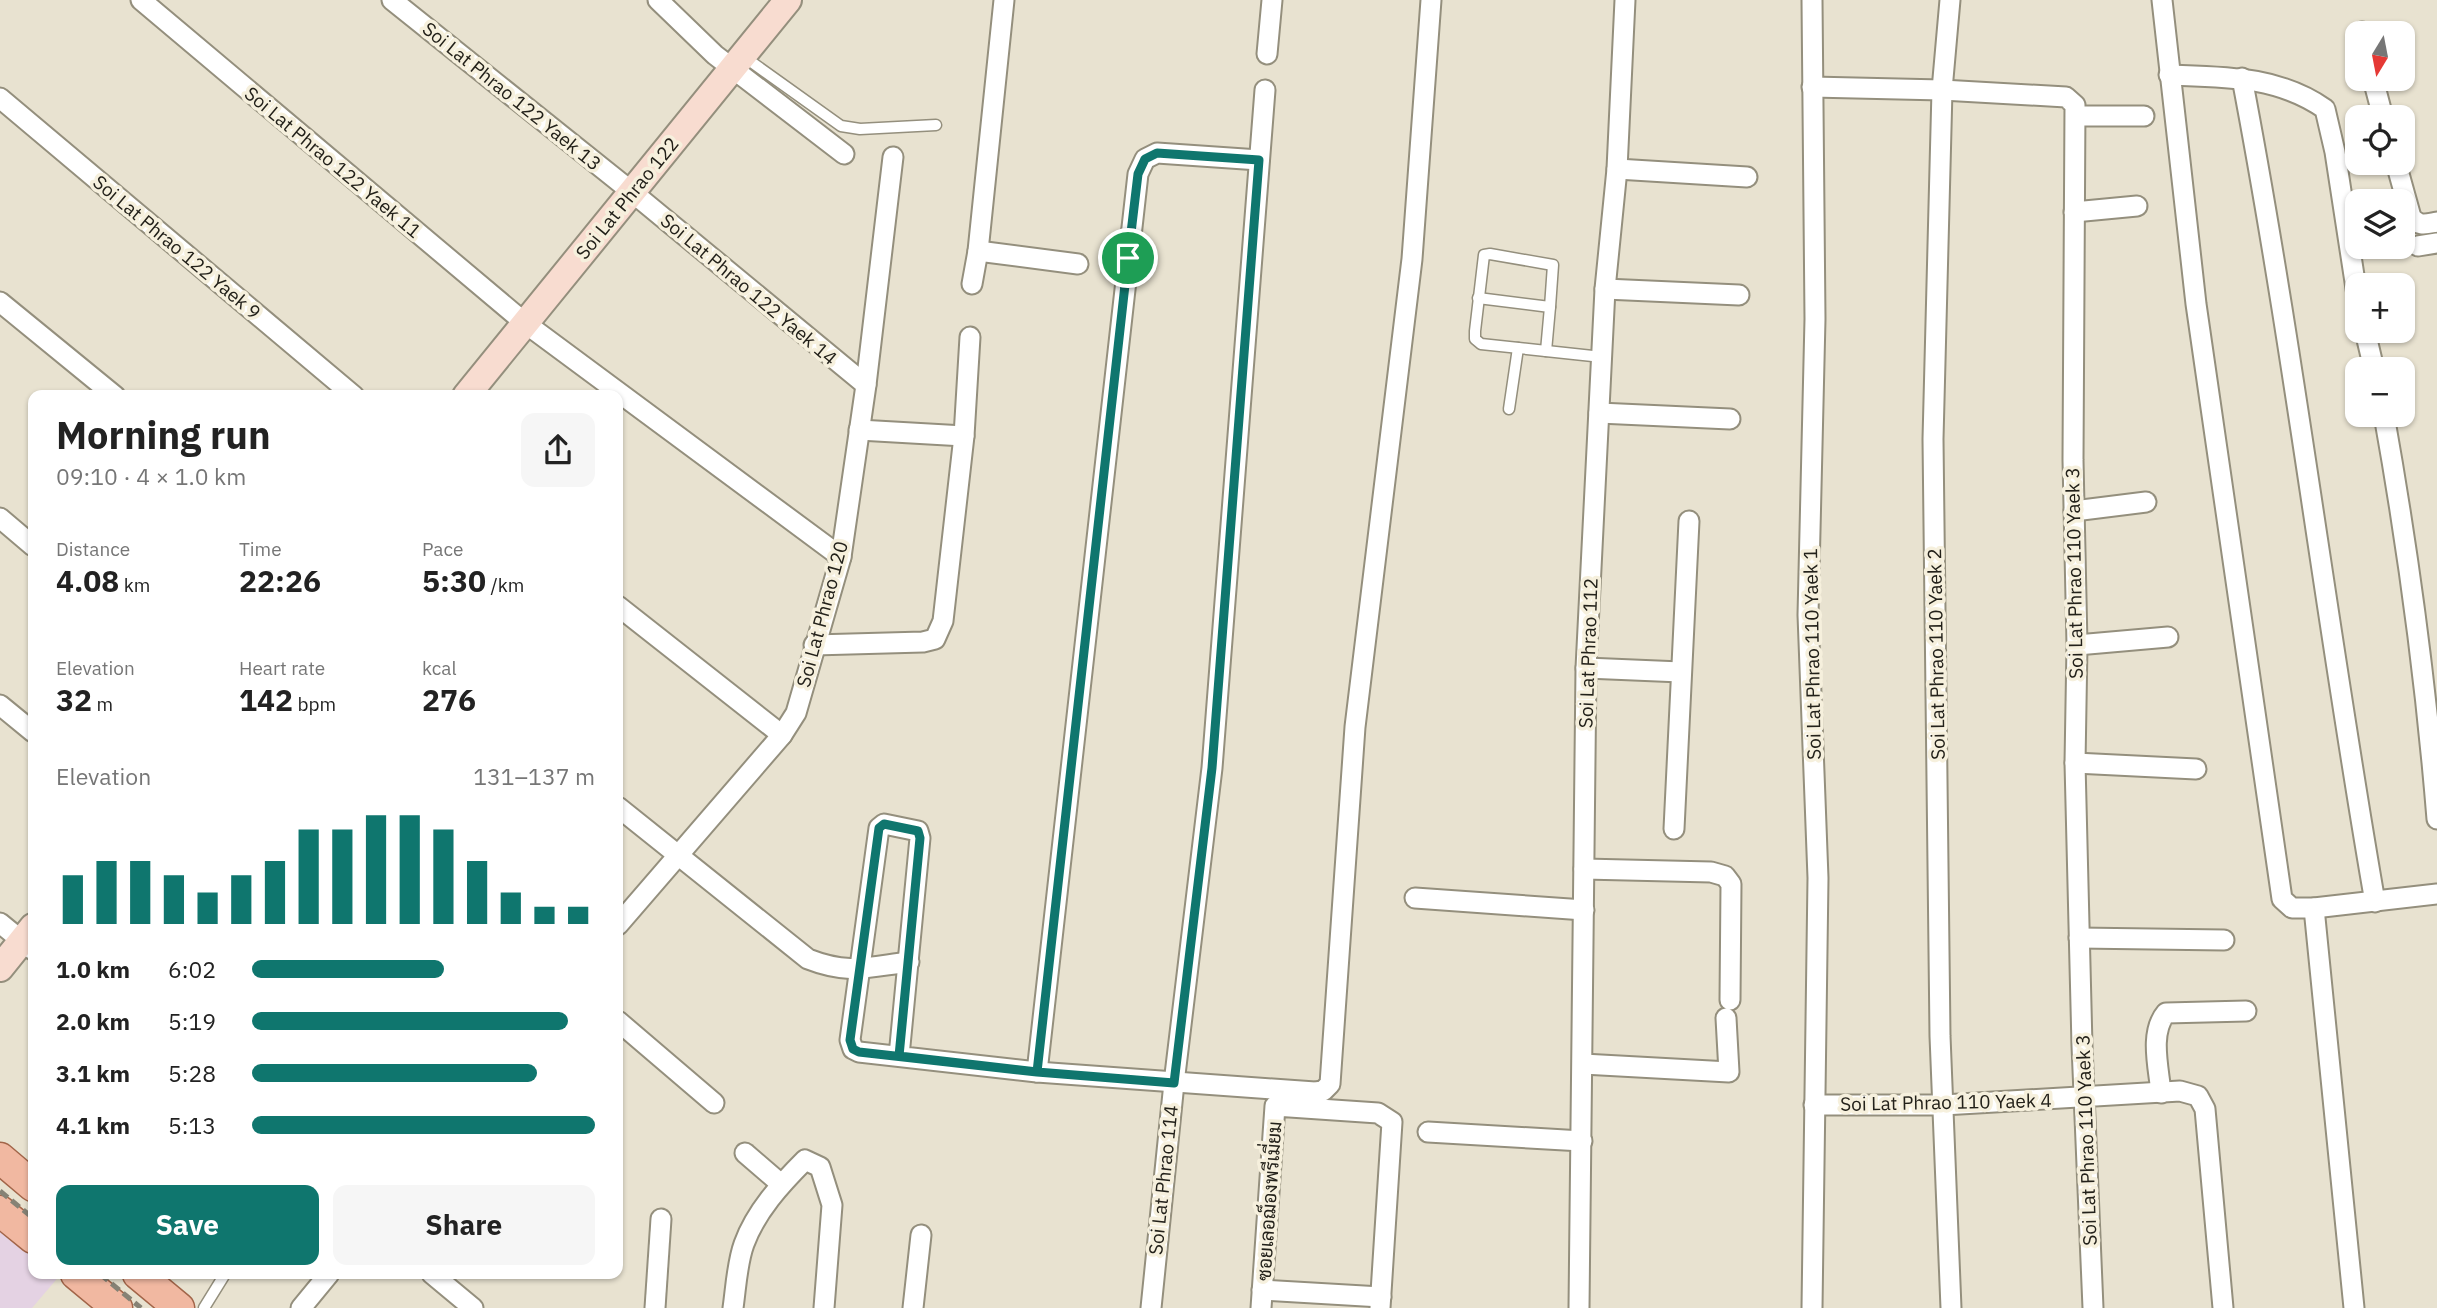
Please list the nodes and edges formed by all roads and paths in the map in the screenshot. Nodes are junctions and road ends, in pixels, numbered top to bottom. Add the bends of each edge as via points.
1 (141, 0) edge
2 (392, 0) edge
3 (658, 0) edge
4 (788, 0) edge
5 (1004, 0) edge
6 (1272, 0) edge
7 (1431, 0) edge
8 (1625, 0) edge
9 (1812, 0) edge
10 (1950, 0) edge
11 (2162, 0) edge
12 (1267, 54) dead end
13 (738, 62) junction
14 (2169, 75) junction
15 (2242, 78) junction
16 (1812, 88) junction
17 (1265, 90) dead end
18 (1942, 90) junction
19 (0, 98) edge
20 (2076, 116) junction
21 (2144, 116) dead end
22 (936, 125) dead end
23 (844, 155) dead end
24 (893, 157) dead end
25 (1259, 160) junction
26 (1617, 169) junction
27 (2399, 175) edge
28 (1747, 177) dead end
29 (632, 192) junction
30 (2137, 205) dead end
31 (2074, 212) junction
32 (2437, 222) edge
33 (978, 251) junction
34 (1078, 264) dead end
35 (2354, 273) edge
36 (972, 284) dead end
37 (1605, 289) junction
38 (1739, 295) dead end
39 (1478, 298) junction
40 (0, 302) edge
41 (1550, 307) junction
42 (525, 323) junction
43 (970, 337) dead end
44 (1518, 348) junction
45 (1546, 351) junction
46 (1602, 357) junction
47 (866, 386) junction
48 (108, 390) edge
49 (347, 390) edge
50 (471, 390) edge
51 (615, 390) edge
52 (623, 396) edge
53 (1509, 409) dead end
54 (1599, 413) junction
55 (1730, 419) dead end
56 (2386, 427) edge
57 (859, 430) junction
58 (964, 436) junction
59 (2146, 502) dead end
60 (2074, 511) junction
61 (0, 518) edge
62 (1689, 521) dead end
63 (28, 542) edge
64 (841, 557) junction
65 (623, 610) edge
66 (2168, 638) dead end
67 (814, 645) junction
68 (2077, 645) junction
69 (1586, 668) junction
70 (1681, 672) junction
71 (0, 705) edge
72 (28, 728) edge
73 (782, 735) junction
74 (2434, 736) edge
75 (2075, 763) junction
76 (2196, 769) dead end
77 (623, 811) edge
78 (2437, 819) edge
79 (1674, 829) dead end
80 (676, 854) junction
81 (1584, 869) junction
82 (2437, 894) edge
83 (1415, 898) dead end
84 (2375, 902) junction
85 (2314, 908) junction
86 (1584, 909) junction
87 (623, 919) edge
88 (0, 923) edge
89 (28, 938) edge
90 (2079, 939) junction
91 (2224, 940) dead end
92 (28, 941) edge
93 (909, 962) junction
94 (0, 968) edge
95 (860, 970) junction
96 (2246, 1011) dead end
97 (623, 1025) edge
98 (899, 1056) junction
99 (1583, 1064) junction
100 (1037, 1072) junction
101 (1174, 1083) junction
102 (2161, 1093) junction
103 (1276, 1097) junction
104 (2084, 1099) junction
105 (714, 1103) dead end
106 (1814, 1105) junction
107 (1943, 1105) junction
108 (1428, 1132) dead end
109 (1582, 1141) junction
110 (745, 1153) dead end
111 (0, 1158) edge
112 (28, 1182) edge
113 (781, 1184) junction
114 (0, 1211) edge
115 (661, 1219) dead end
116 (28, 1234) edge
117 (921, 1235) dead end
118 (82, 1279) edge
119 (144, 1279) edge
120 (222, 1279) edge
121 (325, 1279) edge
122 (438, 1279) edge
123 (1262, 1299) edge
124 (1381, 1302) edge
125 (117, 1308) edge
126 (179, 1308) edge
127 (204, 1308) edge
128 (301, 1308) edge
129 (473, 1308) edge
130 (655, 1308) edge
131 (733, 1308) edge
132 (824, 1308) edge
133 (913, 1308) edge
134 (1151, 1308) edge
135 (1579, 1308) edge
136 (1812, 1308) edge
137 (1951, 1308) edge
138 (2093, 1308) edge
139 (2223, 1308) edge
140 (2354, 1308) edge

1 - 42 street, Soi Lat Phrao 122 Yaek 11
2 - 29 street, Soi Lat Phrao 122 Yaek 13
3 - 13 street
4 - 13 street, Soi Lat Phrao 122
5 - 33 street
6 - 12 street
7 - 103 street via 1412,259 1355,727 1329,1084 1323,1091
8 - 26 street, Soi Lat Phrao 112
9 - 16 street, Soi Lat Phrao 110 Yaek 1
10 - 18 street, Soi Lat Phrao 110 Yaek 2
11 - 14 street
13 - 22 lane via 841,126
13 - 23 street
13 - 29 street, Soi Lat Phrao 122
14 - 15 street
14 - 85 street via 2196,304 2282,899 2292,908
15 - 35 street via 2289,88 2325,109
15 - 84 street
16 - 18 street
16 - 106 street, Soi Lat Phrao 110 Yaek 1 via 1815,318 1808,615 1818,878
17 - 25 street, Soi Lat Phrao 114
18 - 20 street via 2066,97 2075,105
18 - 107 street, Soi Lat Phrao 110 Yaek 2 via 1933,439
19 - 49 street, Soi Lat Phrao 122 Yaek 9
20 - 21 street
20 - 31 street, Soi Lat Phrao 110 Yaek 3
24 - 47 street, Soi Lat Phrao 120
25 - 100 street via 1157,153 1145,159 1138,174
25 - 101 street, Soi Lat Phrao 114 via 1212,768
26 - 28 street
26 - 37 street, Soi Lat Phrao 112
27 - 32 street via 2411,217 2416,223
29 - 42 street, Soi Lat Phrao 122
29 - 47 street, Soi Lat Phrao 122 Yaek 14
30 - 31 street
31 - 60 street, Soi Lat Phrao 110 Yaek 3
33 - 34 street
33 - 36 street
37 - 38 street
37 - 46 street, Soi Lat Phrao 112
39 - 41 lane
39 - 41 lane via 1481,262 1490,254 1553,265
39 - 44 lane via 1475,339 1481,344
40 - 48 street
41 - 45 lane
42 - 50 street, Soi Lat Phrao 122
42 - 51 street, Soi Lat Phrao 122 Yaek 11
43 - 58 street
44 - 45 lane
44 - 53 lane
45 - 46 lane
46 - 54 street, Soi Lat Phrao 112
47 - 57 street, Soi Lat Phrao 120
52 - 64 street, Soi Lat Phrao 122 Yaek 11
54 - 55 street
54 - 69 street, Soi Lat Phrao 112
56 - 74 street
57 - 58 street
57 - 64 street, Soi Lat Phrao 120
58 - 67 street via 943,621 935,639
59 - 60 street
60 - 68 street, Soi Lat Phrao 110 Yaek 3
61 - 63 street
62 - 70 street
64 - 67 street, Soi Lat Phrao 120
65 - 73 street
66 - 68 street
67 - 73 street, Soi Lat Phrao 120 via 796,713
68 - 75 street, Soi Lat Phrao 110 Yaek 3
69 - 70 street
69 - 81 street, Soi Lat Phrao 112
70 - 79 street
71 - 72 street
73 - 80 street, Soi Lat Phrao 120
74 - 78 street
75 - 76 street
75 - 90 street, Soi Lat Phrao 110 Yaek 3
77 - 80 street
80 - 87 street, Soi Lat Phrao 120
80 - 95 street via 808,959
81 - 86 street, Soi Lat Phrao 112
81 - 99 street via 1711,872 1725,876 1731,884 1729,1072
82 - 84 street
83 - 86 street
84 - 85 street
85 - 140 street
86 - 99 street, Soi Lat Phrao 112
88 - 89 street
90 - 91 street
90 - 104 street, Soi Lat Phrao 110 Yaek 3
92 - 94 street
93 - 95 street
93 - 95 street via 920,834 884,824 879,828
93 - 98 street
95 - 98 street via 850,1040 853,1049
96 - 102 street via 2165,1013 2157,1035
97 - 105 street
98 - 100 street
99 - 109 street, Soi Lat Phrao 112
100 - 101 street
101 - 103 street
101 - 134 street, Soi Lat Phrao 114
102 - 104 street, Soi Lat Phrao 110 Yaek 4
102 - 139 street, Soi Lat Phrao 110 Yaek 4 via 2180,1091 2198,1096 2205,1109
103 - 123 street, ซอยเลอฌ็องพรีเมี่ยม
103 - 124 street, ซอยเลอฌ็องพรีเมี่ยม via 1380,1113 1392,1122
104 - 107 street, Soi Lat Phrao 110 Yaek 4
104 - 138 street, Soi Lat Phrao 110 Yaek 3
106 - 107 street, Soi Lat Phrao 110 Yaek 4
106 - 136 street, Soi Lat Phrao 110 Yaek 1
107 - 137 street, Soi Lat Phrao 110 Yaek 2
108 - 109 street
109 - 135 street, Soi Lat Phrao 112
110 - 113 street
111 - 112 main road
113 - 131 street via 743,1245
113 - 132 street via 805,1160 820,1167 832,1205
114 - 116 main road
115 - 130 street
117 - 133 street
118 - 125 main road
119 - 126 main road
120 - 127 lane
121 - 128 street
122 - 129 street
123 - 124 street

